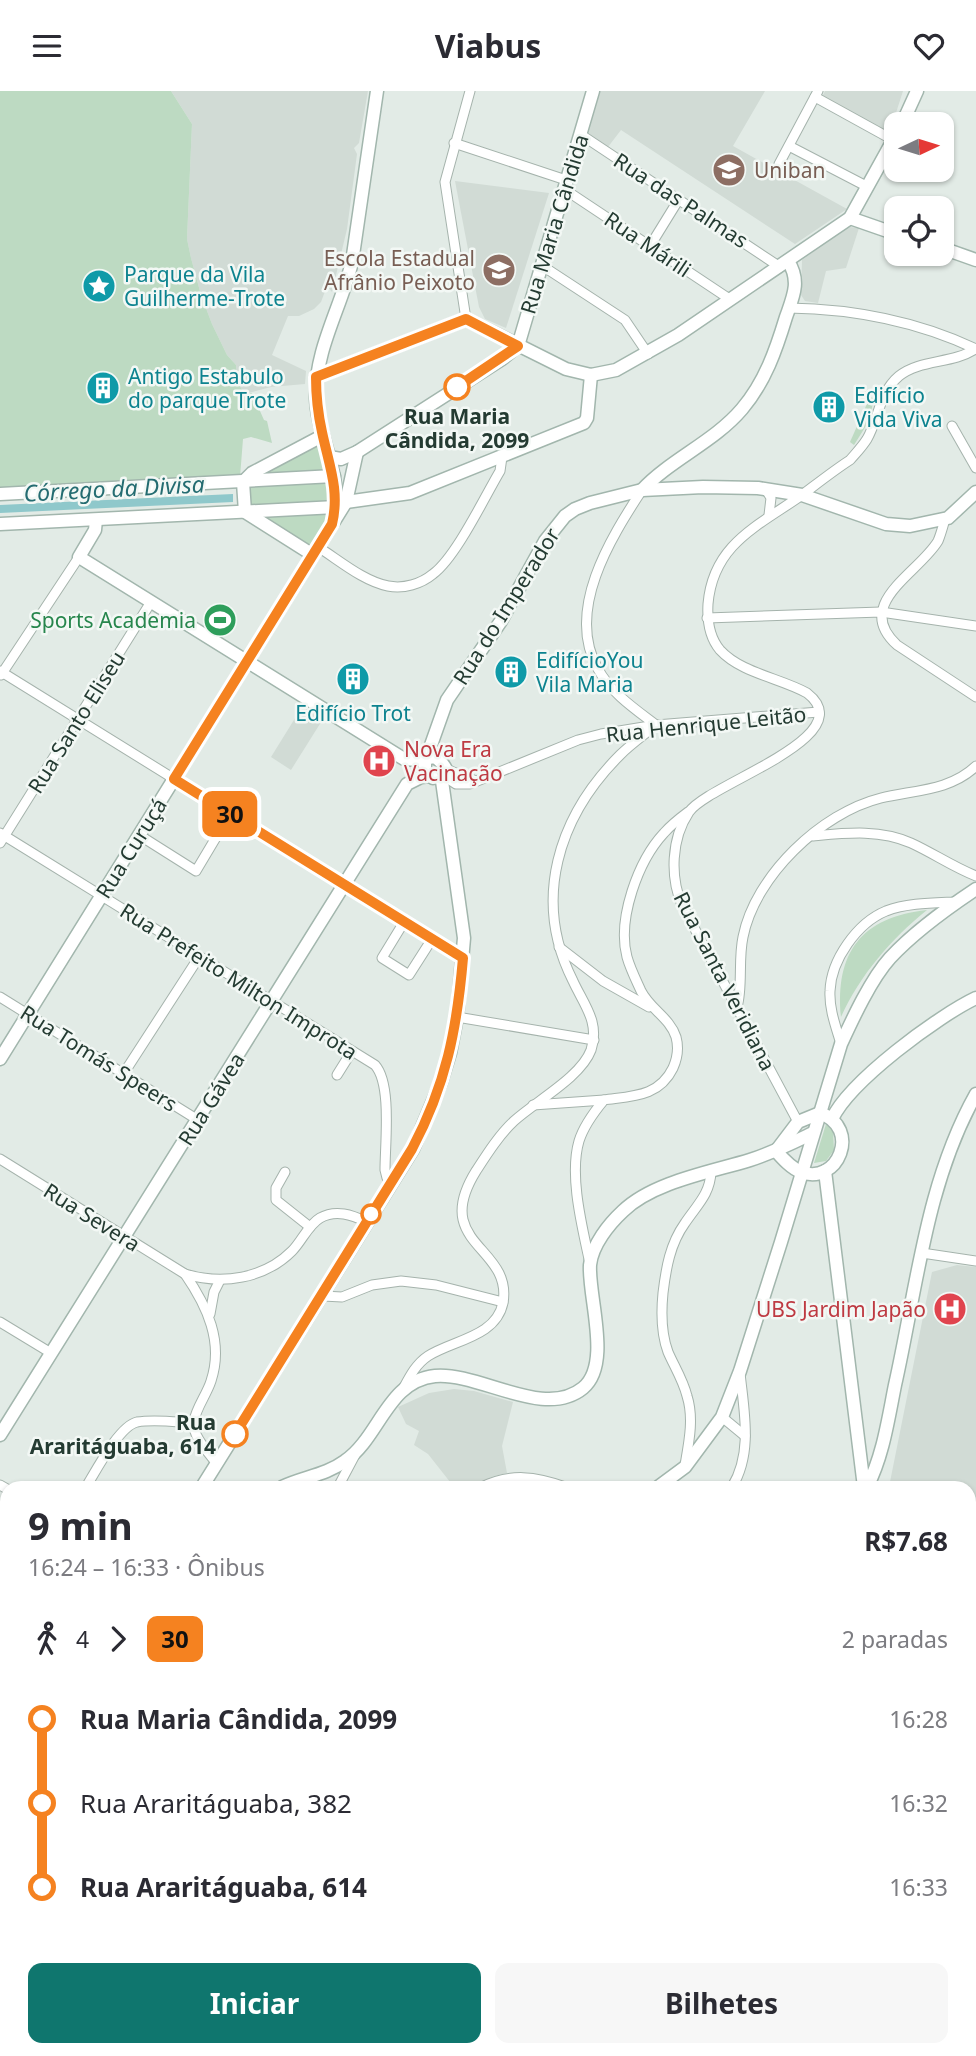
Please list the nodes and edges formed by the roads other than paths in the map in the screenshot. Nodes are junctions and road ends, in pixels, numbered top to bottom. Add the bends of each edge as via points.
1 (377, 91) edge
2 (470, 91) edge
3 (593, 91) edge
4 (917, 91) edge
5 (817, 94) edge
6 (907, 112) edge
7 (884, 132) edge
8 (580, 134) junction
9 (454, 143) junction
10 (789, 146) junction
11 (884, 157) edge
12 (779, 164) dead end
13 (565, 185) junction
14 (867, 187) junction
15 (679, 199) junction
16 (850, 218) junction
17 (884, 230) edge
18 (650, 246) junction
19 (954, 252) edge
20 (976, 260) edge
21 (784, 264) junction
22 (541, 265) junction
23 (731, 300) junction
24 (789, 308) junction
25 (466, 319) junction
26 (518, 346) junction
27 (976, 349) edge
28 (648, 354) junction
29 (591, 375) junction
30 (316, 377) junction
31 (952, 426) dead end
32 (323, 436) junction
33 (357, 452) junction
34 (329, 457) junction
35 (502, 457) junction
36 (678, 459) junction
37 (976, 468) edge
38 (334, 476) junction
39 (243, 482) junction
40 (668, 488) junction
41 (765, 488) junction
42 (642, 490) junction
43 (976, 492) edge
44 (0, 494) edge
45 (621, 495) junction
46 (802, 495) junction
47 (341, 505) junction
48 (245, 512) junction
49 (769, 515) junction
50 (624, 517) junction
51 (944, 519) junction
52 (96, 520) junction
53 (0, 524) edge
54 (315, 551) junction
55 (79, 557) junction
56 (151, 602) junction
57 (881, 612) junction
58 (707, 618) junction
59 (976, 626) edge
60 (247, 661) junction
61 (1, 674) edge
62 (976, 697) edge
63 (819, 712) junction
64 (78, 719) junction
65 (656, 725) junction
66 (404, 759) junction
67 (976, 766) edge
68 (438, 771) junction
69 (174, 779) junction
70 (408, 782) junction
71 (690, 811) junction
72 (230, 814) junction
73 (139, 835) junction
74 (813, 836) junction
75 (2, 837) edge
76 (976, 876) edge
77 (344, 885) junction
78 (976, 889) edge
79 (101, 895) junction
80 (956, 902) junction
81 (404, 922) junction
82 (432, 939) junction
83 (559, 947) junction
84 (199, 957) junction
85 (463, 958) junction
86 (0, 997) edge
87 (976, 998) edge
88 (271, 1002) junction
89 (737, 1007) junction
90 (651, 1008) junction
91 (29, 1014) junction
92 (457, 1017) junction
93 (594, 1040) junction
94 (841, 1044) junction
95 (352, 1051) junction
96 (0, 1059) edge
97 (124, 1073) junction
98 (337, 1075) dead end
99 (976, 1094) edge
100 (604, 1100) junction
101 (531, 1106) junction
102 (830, 1113) junction
103 (198, 1120) junction
104 (798, 1122) junction
105 (813, 1133) junction
106 (776, 1151) junction
107 (0, 1159) edge
108 (825, 1171) junction
109 (285, 1172) dead end
110 (711, 1172) junction
111 (802, 1172) junction
112 (392, 1181) junction
113 (367, 1222) junction
114 (310, 1227) junction
115 (124, 1236) junction
116 (922, 1253) junction
117 (976, 1261) edge
118 (590, 1265) junction
119 (185, 1274) junction
120 (220, 1280) junction
121 (323, 1296) junction
122 (503, 1302) junction
123 (210, 1315) junction
124 (0, 1322) edge
125 (51, 1353) junction
126 (740, 1371) junction
127 (403, 1389) junction
128 (722, 1417) junction
129 (690, 1420) junction
130 (193, 1423) junction
131 (713, 1432) junction
132 (0, 1434) edge
133 (745, 1436) junction
134 (355, 1453) junction
135 (217, 1464) junction
136 (685, 1467) junction
137 (90, 1481) edge
138 (206, 1481) edge
139 (298, 1481) edge
140 (341, 1481) edge
141 (497, 1481) edge
142 (547, 1481) edge
143 (667, 1481) edge
144 (735, 1481) edge
145 (865, 1481) edge
146 (870, 1481) edge

1 - 30 street via 352,262
2 - 9 street
3 - 8 street, Rua Maria Cândida
4 - 6 street
5 - 7 street
5 - 10 street
8 - 13 street, Rua Maria Cândida
8 - 15 street, Rua das Palmas
9 - 13 street, Rua Márili
9 - 25 street via 445,182
10 - 12 street
10 - 14 street
11 - 14 street
13 - 18 street, Rua Márili
13 - 22 street, Rua Maria Cândida
14 - 16 street
15 - 18 street
15 - 21 street, Rua das Palmas
16 - 17 street
16 - 21 street
18 - 23 street, Rua Márili
19 - 20 street
21 - 23 street
21 - 24 street, Rua do Imperador via 795,274
22 - 26 street, Rua Maria Cândida
22 - 28 street via 625,320
23 - 28 street
24 - 27 street via 880,318
24 - 36 street, Rua do Imperador via 773,356 750,399 715,433
25 - 26 street
25 - 30 street
26 - 29 street via 566,369
26 - 33 street
27 - 46 street via 901,375 885,392 860,449
28 - 29 street via 615,370
29 - 35 street via 584,423
30 - 32 street
31 - 37 street
32 - 34 street
32 - 39 street
33 - 34 street via 345,458
33 - 47 street, Rua Curuçá
34 - 38 street
35 - 47 street via 410,493
35 - 54 street via 500,471 451,554 421,582 401,587 373,581
36 - 40 street
36 - 42 street, Rua do Imperador
38 - 39 street
38 - 47 street
39 - 44 street
39 - 48 street
40 - 41 street, Rua do Imperador
40 - 42 street, Rua do Imperador
41 - 46 street, Rua do Imperador
41 - 49 street via 771,498
42 - 45 street, Rua do Imperador
42 - 50 street
43 - 51 street
45 - 50 street
45 - 68 street, Rua do Imperador via 575,509 554,528 501,621 447,700 431,740
46 - 49 street
46 - 51 street, Rua do Imperador via 891,526
47 - 48 street
47 - 54 street, Rua Curuçá
48 - 52 street
48 - 54 street
49 - 58 street via 738,539 721,560
50 - 65 street via 592,589 587,635 591,654 609,685
51 - 57 street via 936,543 889,595
52 - 53 street
52 - 55 street
54 - 60 street, Rua Curuçá
55 - 56 street
55 - 61 street
56 - 60 street
56 - 64 street, Rua Santo Eliseu
57 - 58 street
57 - 59 street
57 - 62 street via 887,634 897,645
58 - 63 street via 720,651 807,692
60 - 66 street
60 - 69 street, Rua Curuçá
61 - 64 street
63 - 65 street, Rua Henrique Leitão
63 - 71 street, Rua Santa Veridiana via 813,733 795,748 717,790
64 - 69 street
64 - 75 street, Rua Santo Eliseu
65 - 68 street, Rua Henrique Leitão via 578,740 463,785
65 - 83 street via 607,769 565,833 554,881
66 - 68 street
66 - 70 street via 410,768
67 - 74 street via 954,783 853,807
68 - 70 street
68 - 85 street via 463,922
69 - 72 street
69 - 73 street, Rua Curuçá
70 - 77 street, Rua Gávea
71 - 89 street, Rua Santa Veridiana via 674,856 677,893
71 - 90 street via 670,826 652,849 628,907 626,956
72 - 73 street via 196,871
72 - 77 street
73 - 79 street, Rua Curuçá
74 - 76 street via 862,832 891,836
74 - 89 street via 774,871 750,913 740,955
75 - 79 street, Rua Prefeito Milton Improta
77 - 81 street
77 - 88 street, Rua Gávea
78 - 80 street
79 - 84 street, Rua Prefeito Milton Improta
79 - 91 street, Rua Curuçá
80 - 94 street via 889,959
80 - 94 street via 888,911 874,917 851,940 835,967 830,990
81 - 82 street
81 - 82 street via 382,958 409,975
82 - 85 street
83 - 90 street via 603,981
83 - 93 street via 591,1014
84 - 88 street, Rua Prefeito Milton Improta
84 - 97 street
85 - 92 street
86 - 91 street, Rua Tomás Speers
87 - 102 street via 930,1025
88 - 95 street, Rua Prefeito Milton Improta
88 - 103 street, Rua Gávea
89 - 104 street, Rua Santa Veridiana
90 - 100 street via 666,1020 676,1038 677,1057 670,1075 647,1093
91 - 96 street, Rua Curuçá
91 - 97 street, Rua Tomás Speers
92 - 93 street
92 - 112 street via 450,1053 426,1121
93 - 101 street via 584,1064
94 - 102 street via 825,1097
95 - 98 street
95 - 112 street, Rua Prefeito Milton Improta via 375,1065 384,1079 385,1170
97 - 103 street, Rua Tomás Speers
99 - 116 street via 939,1177
100 - 101 street
100 - 118 street via 585,1128 576,1153
101 - 122 street via 494,1145 462,1204 470,1238 499,1270
102 - 104 street
102 - 105 street
102 - 108 street via 842,1133 842,1149
103 - 115 street, Rua Gávea
104 - 106 street
105 - 106 street
105 - 111 street
106 - 110 street
106 - 111 street
107 - 115 street, Rua Severa
108 - 111 street
108 - 145 street
109 - 114 street via 276,1188 276,1200
110 - 118 street via 662,1187 625,1208 597,1245
110 - 129 street via 708,1192 684,1224 667,1261 663,1294 665,1341 687,1396
111 - 126 street
112 - 113 street
113 - 114 street via 337,1213 321,1217
113 - 121 street
114 - 120 street via 274,1265
115 - 119 street, Rua Severa
115 - 125 street, Rua Gávea
116 - 117 street
116 - 146 street via 883,1441
118 - 127 street via 597,1362 590,1381 575,1394 536,1398 445,1376
119 - 120 street
119 - 123 street
120 - 123 street
121 - 122 street via 342,1297 372,1285 401,1281
121 - 135 street
122 - 127 street via 483,1330 419,1363
123 - 130 street via 215,1366
124 - 125 street
125 - 132 street, Rua Gávea
126 - 128 street
126 - 133 street
127 - 134 street
128 - 131 street
128 - 133 street
129 - 131 street
129 - 136 street
130 - 135 street
130 - 137 street via 130,1425
131 - 136 street
133 - 144 street via 744,1461
134 - 139 street via 334,1468
134 - 140 street
135 - 138 street
136 - 143 street
141 - 142 street via 519,1477

